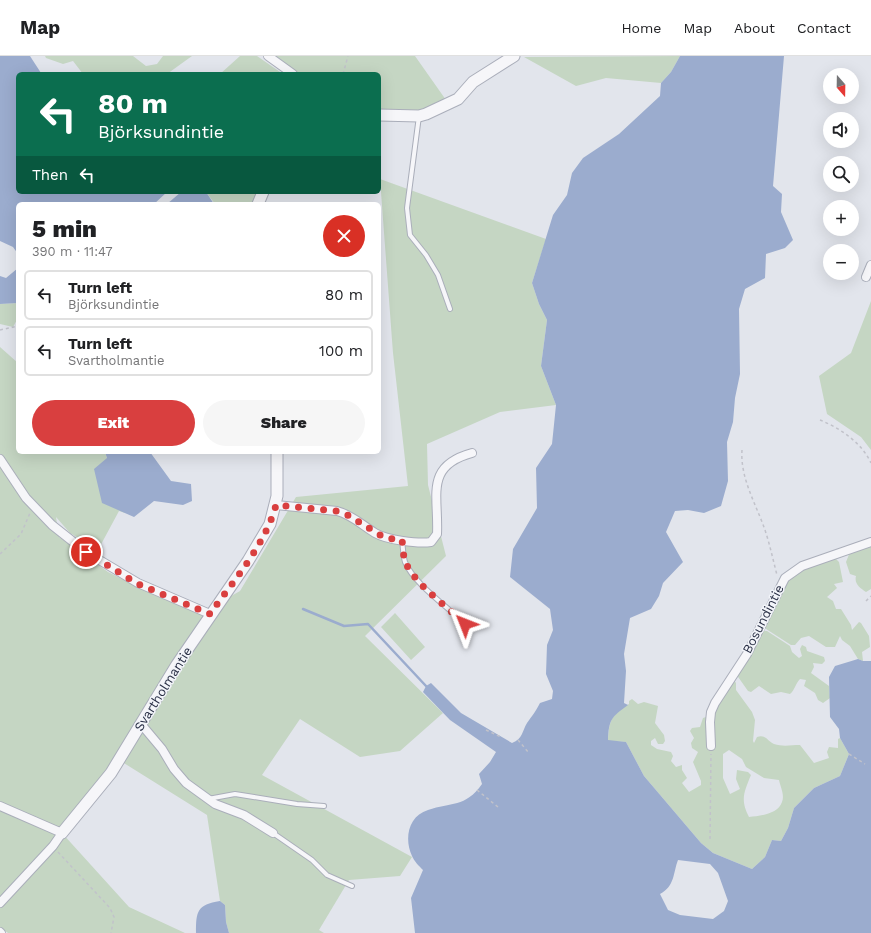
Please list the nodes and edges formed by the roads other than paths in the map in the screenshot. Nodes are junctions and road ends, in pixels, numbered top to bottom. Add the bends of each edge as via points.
1 (268, 56) edge
2 (514, 56) edge
3 (290, 72) edge
4 (381, 115) edge
5 (419, 116) junction
6 (871, 265) edge
7 (866, 277) dead end
8 (450, 309) dead end
9 (472, 452) dead end
10 (277, 454) edge
11 (0, 459) edge
12 (276, 505) junction
13 (402, 540) junction
14 (871, 542) edge
15 (210, 614) junction
16 (465, 624) dead end
17 (141, 724) junction
18 (711, 746) road end
19 (208, 799) junction
20 (0, 806) edge
21 (324, 806) dead end
22 (62, 833) junction
23 (273, 833) joint
24 (352, 886) dead end
25 (0, 903) edge

1 - 3 street
2 - 5 street via 473,82 458,99
4 - 5 street
5 - 8 lane via 407,208 410,235 438,275
6 - 7 street
9 - 13 street via 450,461 438,480 438,524 435,539 426,543
10 - 12 street, Svartholmantie
11 - 15 street via 32,504 52,525 86,552 138,584
12 - 13 street via 342,512 381,536
12 - 15 street, Svartholmantie via 270,524 248,561
13 - 16 lane via 406,563 412,572 428,591
14 - 18 street, Bosundintie via 802,566 793,571 781,584 747,654 711,712
15 - 17 street, Svartholmantie
17 - 19 street via 162,749 179,776
17 - 22 street, Svartholmantie via 111,772
19 - 21 lane via 235,794
19 - 23 street via 244,815
20 - 22 street
22 - 25 street, Svartholmantie
23 - 24 lane via 312,860 327,875

